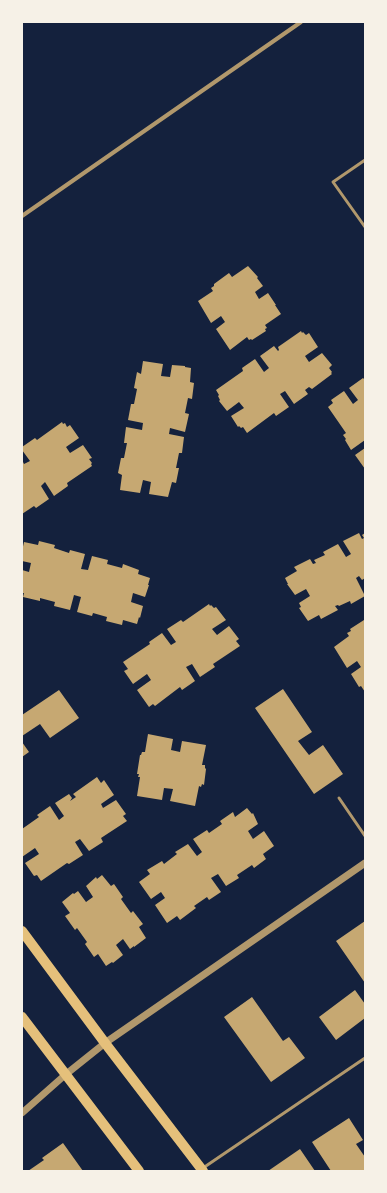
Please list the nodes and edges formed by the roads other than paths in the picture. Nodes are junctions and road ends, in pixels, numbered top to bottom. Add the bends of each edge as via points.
1 (301, 22) edge
2 (365, 160) edge
3 (22, 216) edge
4 (365, 228) edge
5 (339, 798) dead end
6 (365, 836) edge
7 (365, 864) edge
8 (22, 931) edge
9 (22, 1017) edge
10 (105, 1043) junction
11 (365, 1058) edge
12 (65, 1075) junction
13 (22, 1113) edge
14 (202, 1170) edge
15 (139, 1171) edge

1 - 3 street
2 - 4 lane via 333,182
5 - 6 lane
7 - 10 street
8 - 10 main road
9 - 12 main road
10 - 12 street
10 - 14 main road
11 - 14 lane
12 - 13 street
12 - 15 main road

